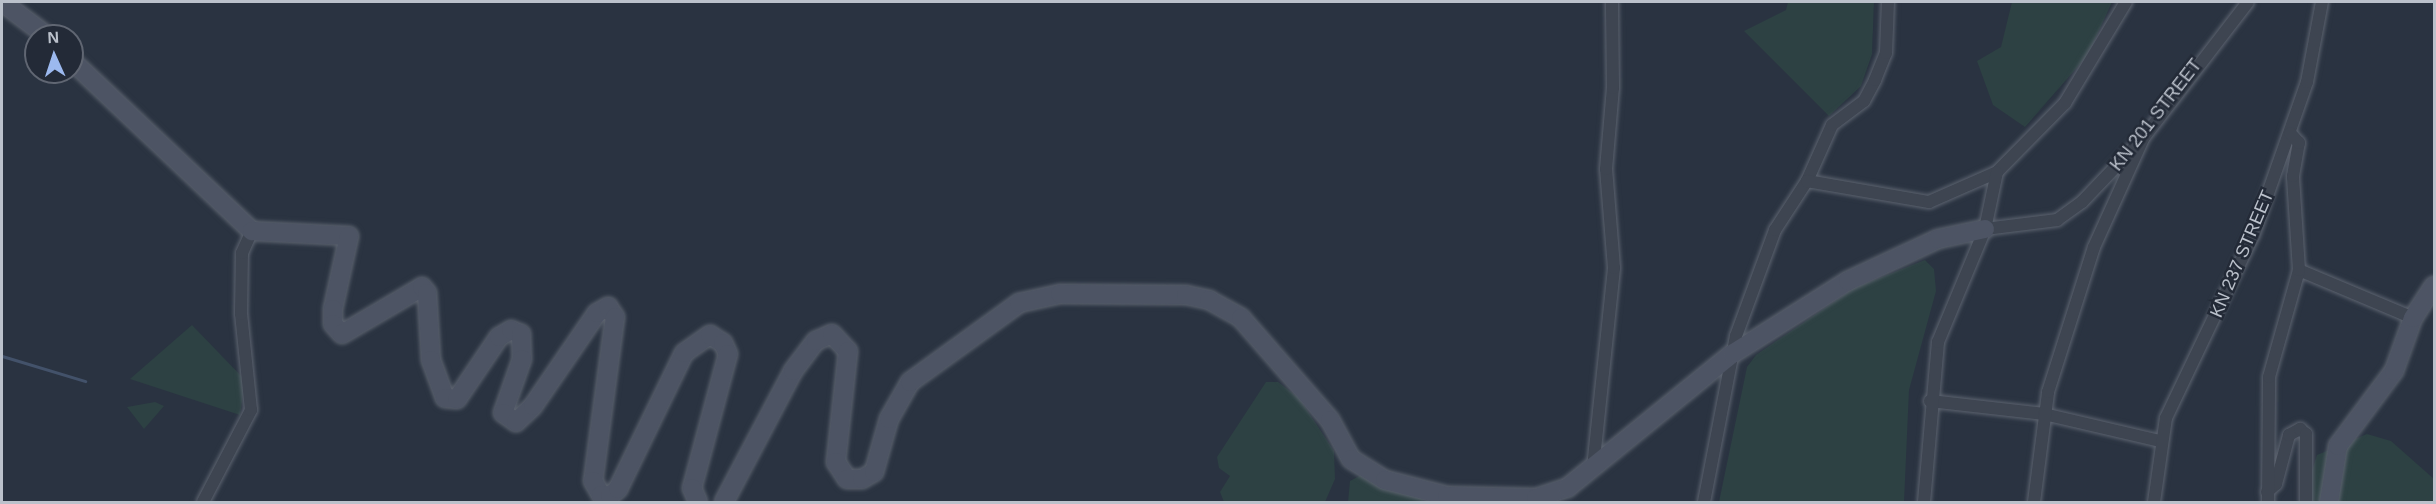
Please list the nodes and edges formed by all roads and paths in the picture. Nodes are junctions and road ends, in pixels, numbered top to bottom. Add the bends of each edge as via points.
1 (3, 2) edge
2 (1612, 2) edge
3 (1888, 2) edge
4 (2126, 2) edge
5 (2248, 2) edge
6 (2322, 2) edge
7 (31, 24) edge
8 (84, 72) edge
9 (2290, 133) junction
10 (2144, 138) junction
11 (1996, 172) junction
12 (1807, 181) junction
13 (1985, 229) junction
14 (252, 231) junction
15 (2299, 270) junction
16 (2434, 286) edge
17 (2413, 318) junction
18 (1732, 354) junction
19 (1930, 401) junction
20 (2044, 414) junction
21 (2160, 441) junction
22 (1593, 469) junction
23 (2268, 497) edge
24 (203, 502) edge
25 (698, 502) edge
26 (724, 502) edge
27 (1704, 502) edge
28 (1924, 502) edge
29 (2034, 502) edge
30 (2154, 502) edge
31 (2306, 502) edge
32 (2329, 502) edge

1 - 7 street
2 - 22 street via 1613,88 1606,169 1614,268
3 - 12 street via 1886,53 1875,80 1864,101 1832,125
4 - 11 street via 2065,103
5 - 10 street, KN 201 STREET
6 - 9 street, KN 237 STREET
8 - 14 street
9 - 15 street via 2299,144 2293,176
9 - 21 street, KN 237 STREET via 2253,236 2183,376
10 - 13 street, KN 201 STREET via 2105,181 2057,220
10 - 20 street via 2094,247
11 - 12 street via 1929,202
11 - 13 street
12 - 18 street via 1775,230
13 - 18 street via 1938,238 1883,264
13 - 19 street via 1946,313
14 - 24 street via 242,254 241,314 251,410
14 - 25 street via 349,236 333,309 333,324 342,334 422,287 427,293 430,360 445,398 457,399 499,337 511,330 522,334 522,359 503,405 503,413 516,422 533,406 597,313 608,307 615,317 593,481 601,495 618,489 684,353 710,335 728,354 692,488
15 - 17 street
15 - 23 street via 2270,377
16 - 17 street
17 - 32 street via 2394,371 2338,446
18 - 22 street
18 - 27 street
19 - 20 street
19 - 28 street
20 - 21 street
20 - 29 street
21 - 30 street, KN 237 STREET
22 - 26 street via 1567,488 1503,501 1447,496 1385,480 1351,459 1330,420 1241,318 1209,300 1186,295 1060,294 1019,303 910,382 889,419 874,472 862,479 847,479 836,462 848,351 832,334 816,341 793,371
23 - 31 street via 2276,484 2289,435 2300,429 2306,434

